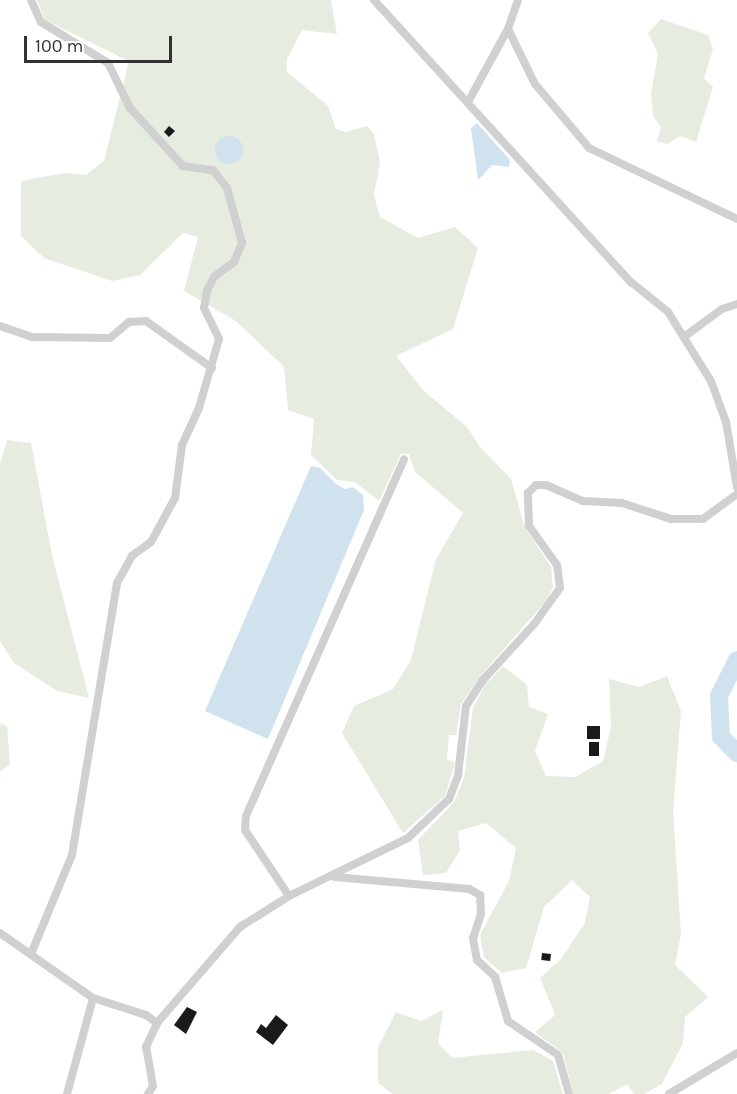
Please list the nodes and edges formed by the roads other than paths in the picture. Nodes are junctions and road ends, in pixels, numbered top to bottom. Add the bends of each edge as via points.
1 (31, 0) edge
2 (374, 0) edge
3 (518, 0) edge
4 (508, 29) junction
5 (468, 102) junction
6 (737, 219) edge
7 (737, 304) edge
8 (0, 326) edge
9 (684, 337) junction
10 (212, 368) junction
11 (404, 459) dead end
12 (737, 487) edge
13 (737, 494) edge
14 (334, 876) junction
15 (288, 896) junction
16 (0, 933) edge
17 (31, 954) junction
18 (93, 998) junction
19 (157, 1023) junction
20 (737, 1053) edge
21 (688, 1083) junction
22 (67, 1094) edge
23 (148, 1094) edge
24 (569, 1094) edge
25 (669, 1094) edge
26 (689, 1094) edge

1 - 10 street via 41,22 108,63 130,108 183,166 213,170 227,188 242,243 234,262 214,277 207,291 204,308 219,339
2 - 5 street
3 - 4 street
4 - 5 street
4 - 6 street via 535,84 589,148
5 - 9 street via 632,282 668,312
7 - 9 street via 722,309
8 - 10 street via 33,337 110,338 129,322 146,321
9 - 12 street via 711,381 726,422
10 - 17 street via 182,445 175,498 151,542 132,556 117,583 72,855
11 - 15 street via 246,816 245,830
13 - 14 street via 703,519 671,519 622,503 583,501 536,485 528,493 529,526 557,566 560,588 466,706 458,775 449,799 408,838
14 - 15 street
14 - 24 street via 469,889 480,895 482,914 473,938 477,960 495,977 508,1021 558,1055
15 - 19 street via 240,927
16 - 17 street
17 - 18 street
18 - 19 street via 146,1015
18 - 22 street
19 - 23 street via 146,1047 153,1086
20 - 21 street
21 - 25 street
21 - 26 street

